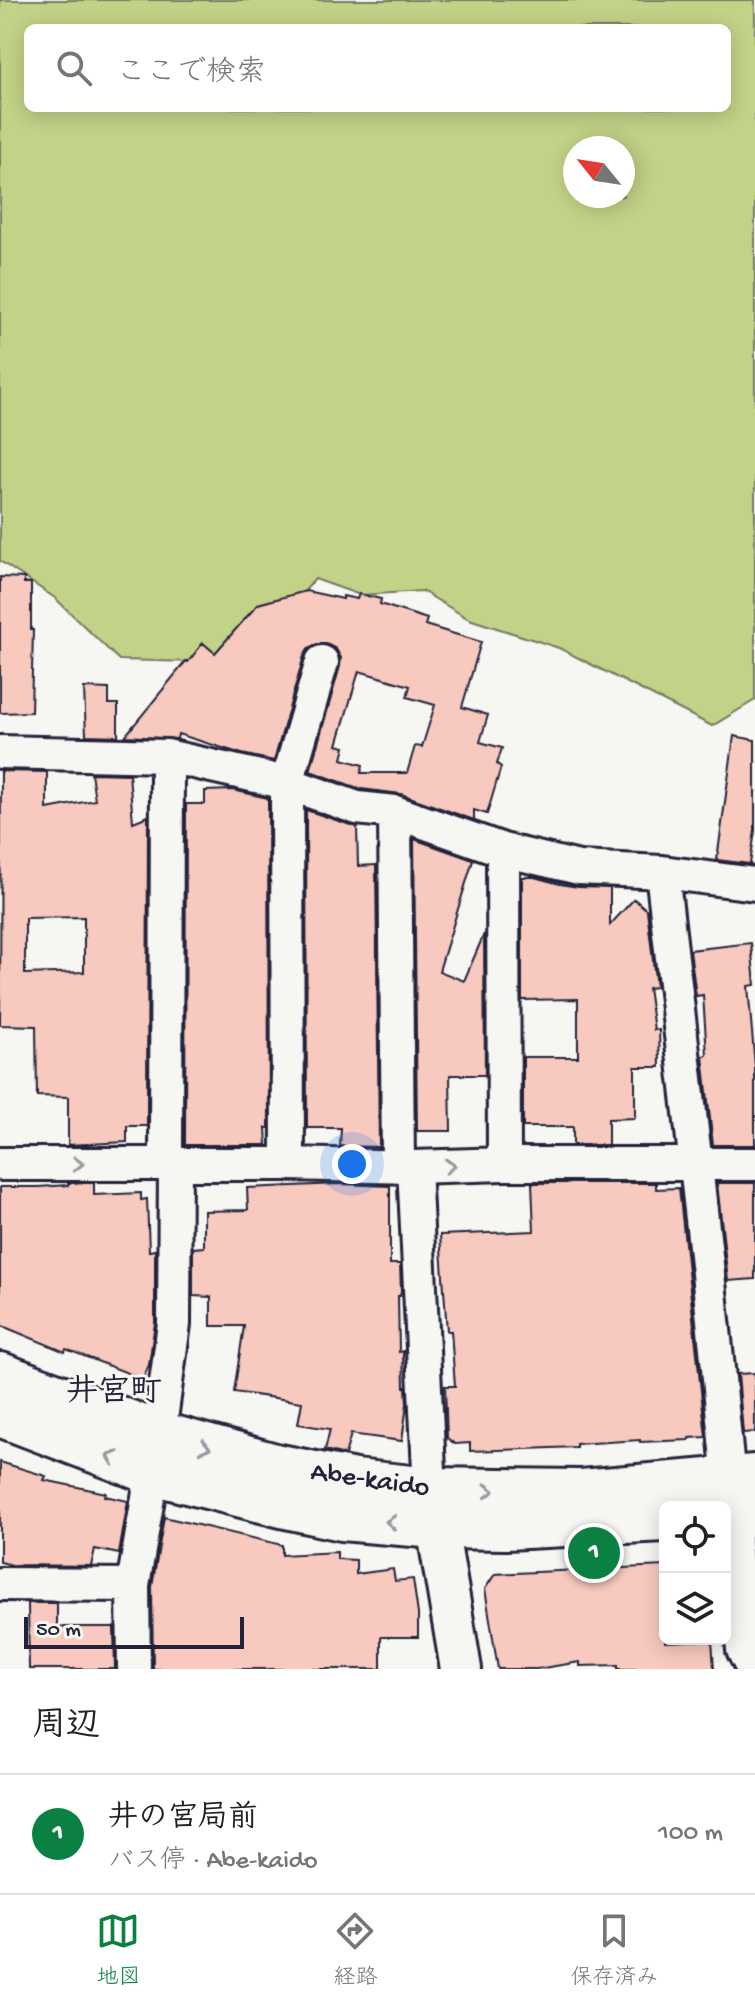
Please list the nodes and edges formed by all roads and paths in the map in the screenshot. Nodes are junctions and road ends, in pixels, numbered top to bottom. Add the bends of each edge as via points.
1 (322, 662) dead end
2 (0, 752) edge
3 (167, 756) junction
4 (287, 783) junction
5 (395, 812) junction
6 (503, 850) junction
7 (662, 872) junction
8 (755, 884) edge
9 (0, 1164) edge
10 (170, 1164) junction
11 (288, 1164) junction
12 (504, 1164) junction
13 (696, 1164) junction
14 (755, 1164) edge
15 (406, 1166) junction
16 (0, 1375) edge
17 (0, 1414) edge
18 (156, 1453) junction
19 (740, 1501) edge
20 (433, 1508) junction
21 (659, 1519) edge
22 (0, 1584) edge
23 (133, 1585) junction
24 (134, 1669) edge
25 (461, 1669) edge
26 (753, 1669) edge

1 - 4 street
2 - 3 street
3 - 4 street
3 - 10 street
4 - 5 street via 357,808
4 - 11 street
5 - 6 street
5 - 15 street
6 - 7 street via 579,868
6 - 12 street
7 - 8 street
7 - 13 street
9 -> 10 street
10 - 11 street
10 - 18 street via 174,1324
11 - 15 street
12 - 13 street
15 -> 12 street
13 - 14 street
13 - 19 street
15 - 20 street
16 - 18 main road, Abe-kaido
18 -> 17 main road, Abe-kaido
18 - 20 main road, Abe-kaido via 282,1505 342,1518
18 - 23 street
20 -> 19 main road, Abe-kaido via 581,1492
19 - 26 street via 743,1650
20 - 21 main road, Abe-kaido via 506,1527
20 - 25 street
22 - 23 street
23 - 24 street

